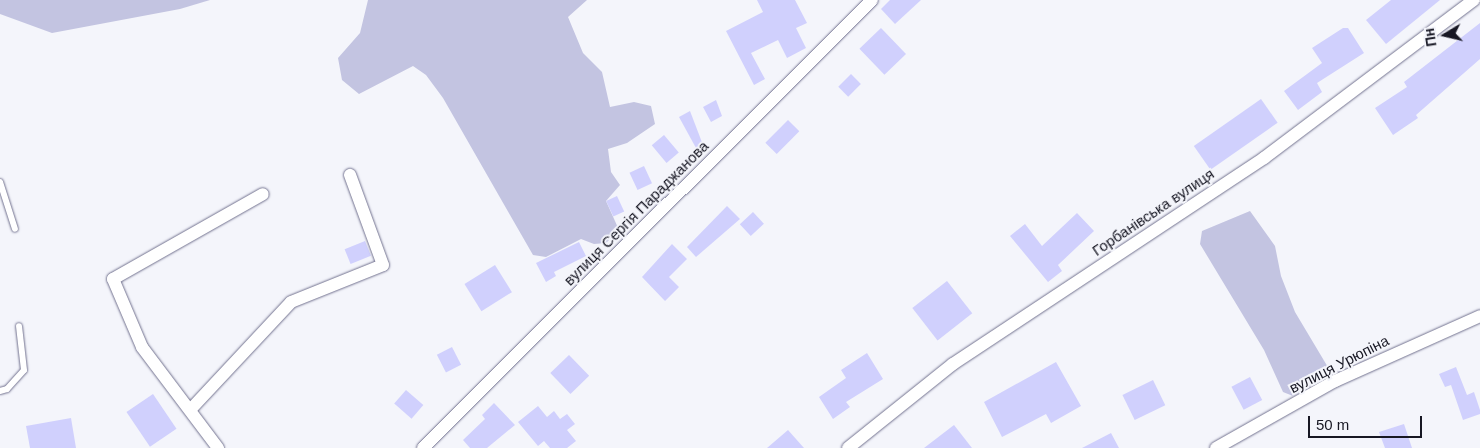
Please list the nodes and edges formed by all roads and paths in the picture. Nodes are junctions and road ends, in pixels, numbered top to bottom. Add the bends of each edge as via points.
1 (872, 0) edge
2 (1474, 0) edge
3 (350, 175) dead end
4 (0, 182) edge
5 (263, 194) dead end
6 (15, 229) dead end
7 (1480, 316) edge
8 (19, 326) dead end
9 (0, 391) edge
10 (191, 409) junction
11 (1224, 446) edge
12 (218, 448) edge
13 (422, 448) edge
14 (848, 448) edge

1 - 13 street, вулиця Сергія Параджанова
2 - 14 street, Горбанівська вулиця via 1264,158 953,364
3 - 10 street via 383,265 291,302
4 - 6 lane
5 - 10 street via 113,279 142,347
7 - 11 street, вулиця Урюпіна via 1334,382
8 - 9 lane via 24,370 7,389
10 - 12 street

